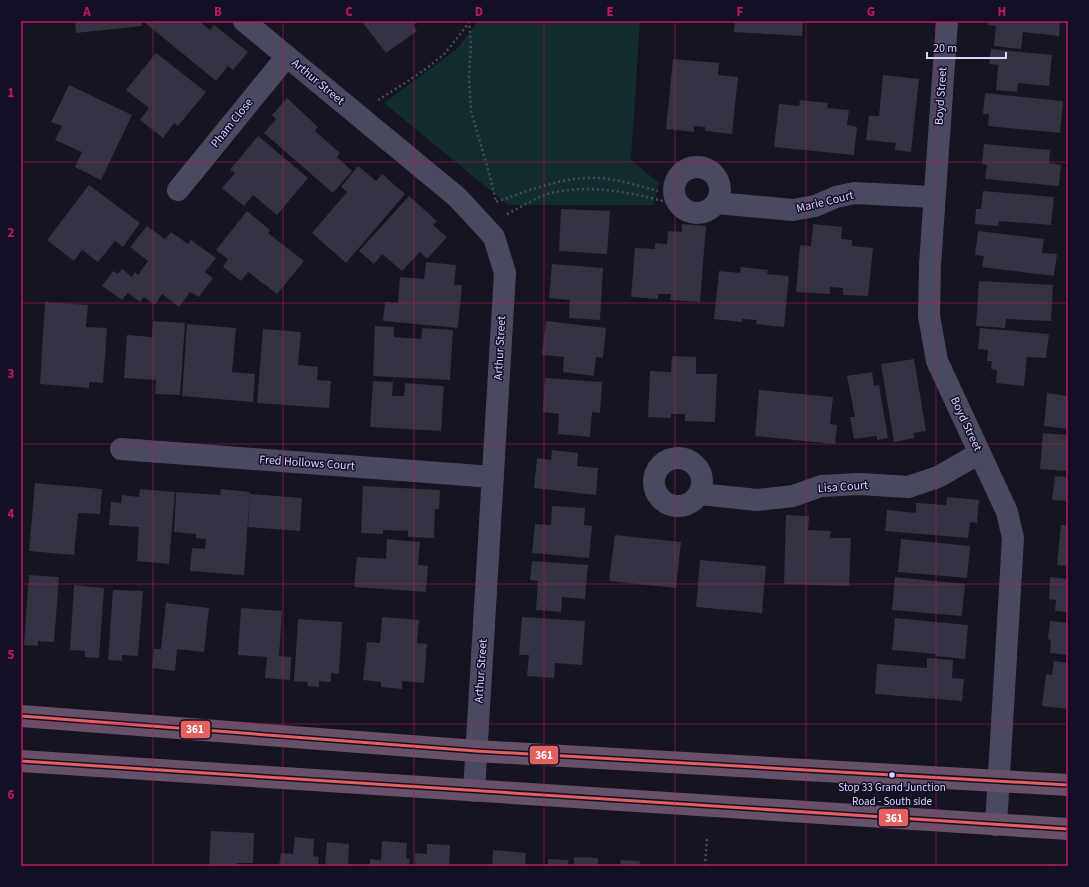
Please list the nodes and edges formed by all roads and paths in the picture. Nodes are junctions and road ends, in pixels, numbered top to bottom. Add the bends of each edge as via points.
1 (244, 21) edge
2 (469, 21) edge
3 (947, 21) edge
4 (287, 56) junction
5 (376, 101) dead end
6 (178, 190) dead end
7 (658, 191) dead end
8 (934, 197) junction
9 (717, 203) junction
10 (678, 205) junction
11 (504, 215) dead end
12 (121, 449) dead end
13 (980, 453) junction
14 (493, 477) junction
15 (700, 494) dead end
16 (21, 716) edge
17 (476, 751) junction
18 (21, 761) edge
19 (999, 780) junction
20 (1068, 785) edge
21 (474, 791) junction
22 (996, 825) junction
23 (1068, 829) edge
24 (707, 838) dead end
25 (1050, 861) dead end
26 (705, 866) edge
27 (1050, 866) edge

1 - 4 street, Arthur Street
2 - 5 path via 443,54 414,78
2 - 7 path via 471,111 496,202 545,185 586,178 622,181
3 - 8 street, Boyd Street
4 - 6 street, Pham Close
4 - 14 street, Arthur Street via 457,197 494,237 505,273
8 - 9 street, Marie Court via 854,193 815,206 793,210
8 - 13 street, Boyd Street via 929,316 936,361
9 - 10 street via 700,214 687,212
9 - 10 street via 720,184 709,170 697,166 683,170 675,180 672,191
10 - 11 path via 637,194 588,188 550,193
12 - 14 street, Fred Hollows Court
13 - 15 street, Lisa Court via 938,477 908,487 860,484 821,486 793,496 757,500
13 - 19 street, Boyd Street via 1007,512 1013,538
14 - 17 street, Arthur Street
16 - 17 highway
17 - 19 highway
17 - 21 street, Arthur Street
18 - 21 highway
19 - 20 highway
19 - 22 street, Boyd Street
21 - 22 highway
22 - 23 highway
24 - 26 path
25 - 27 path

